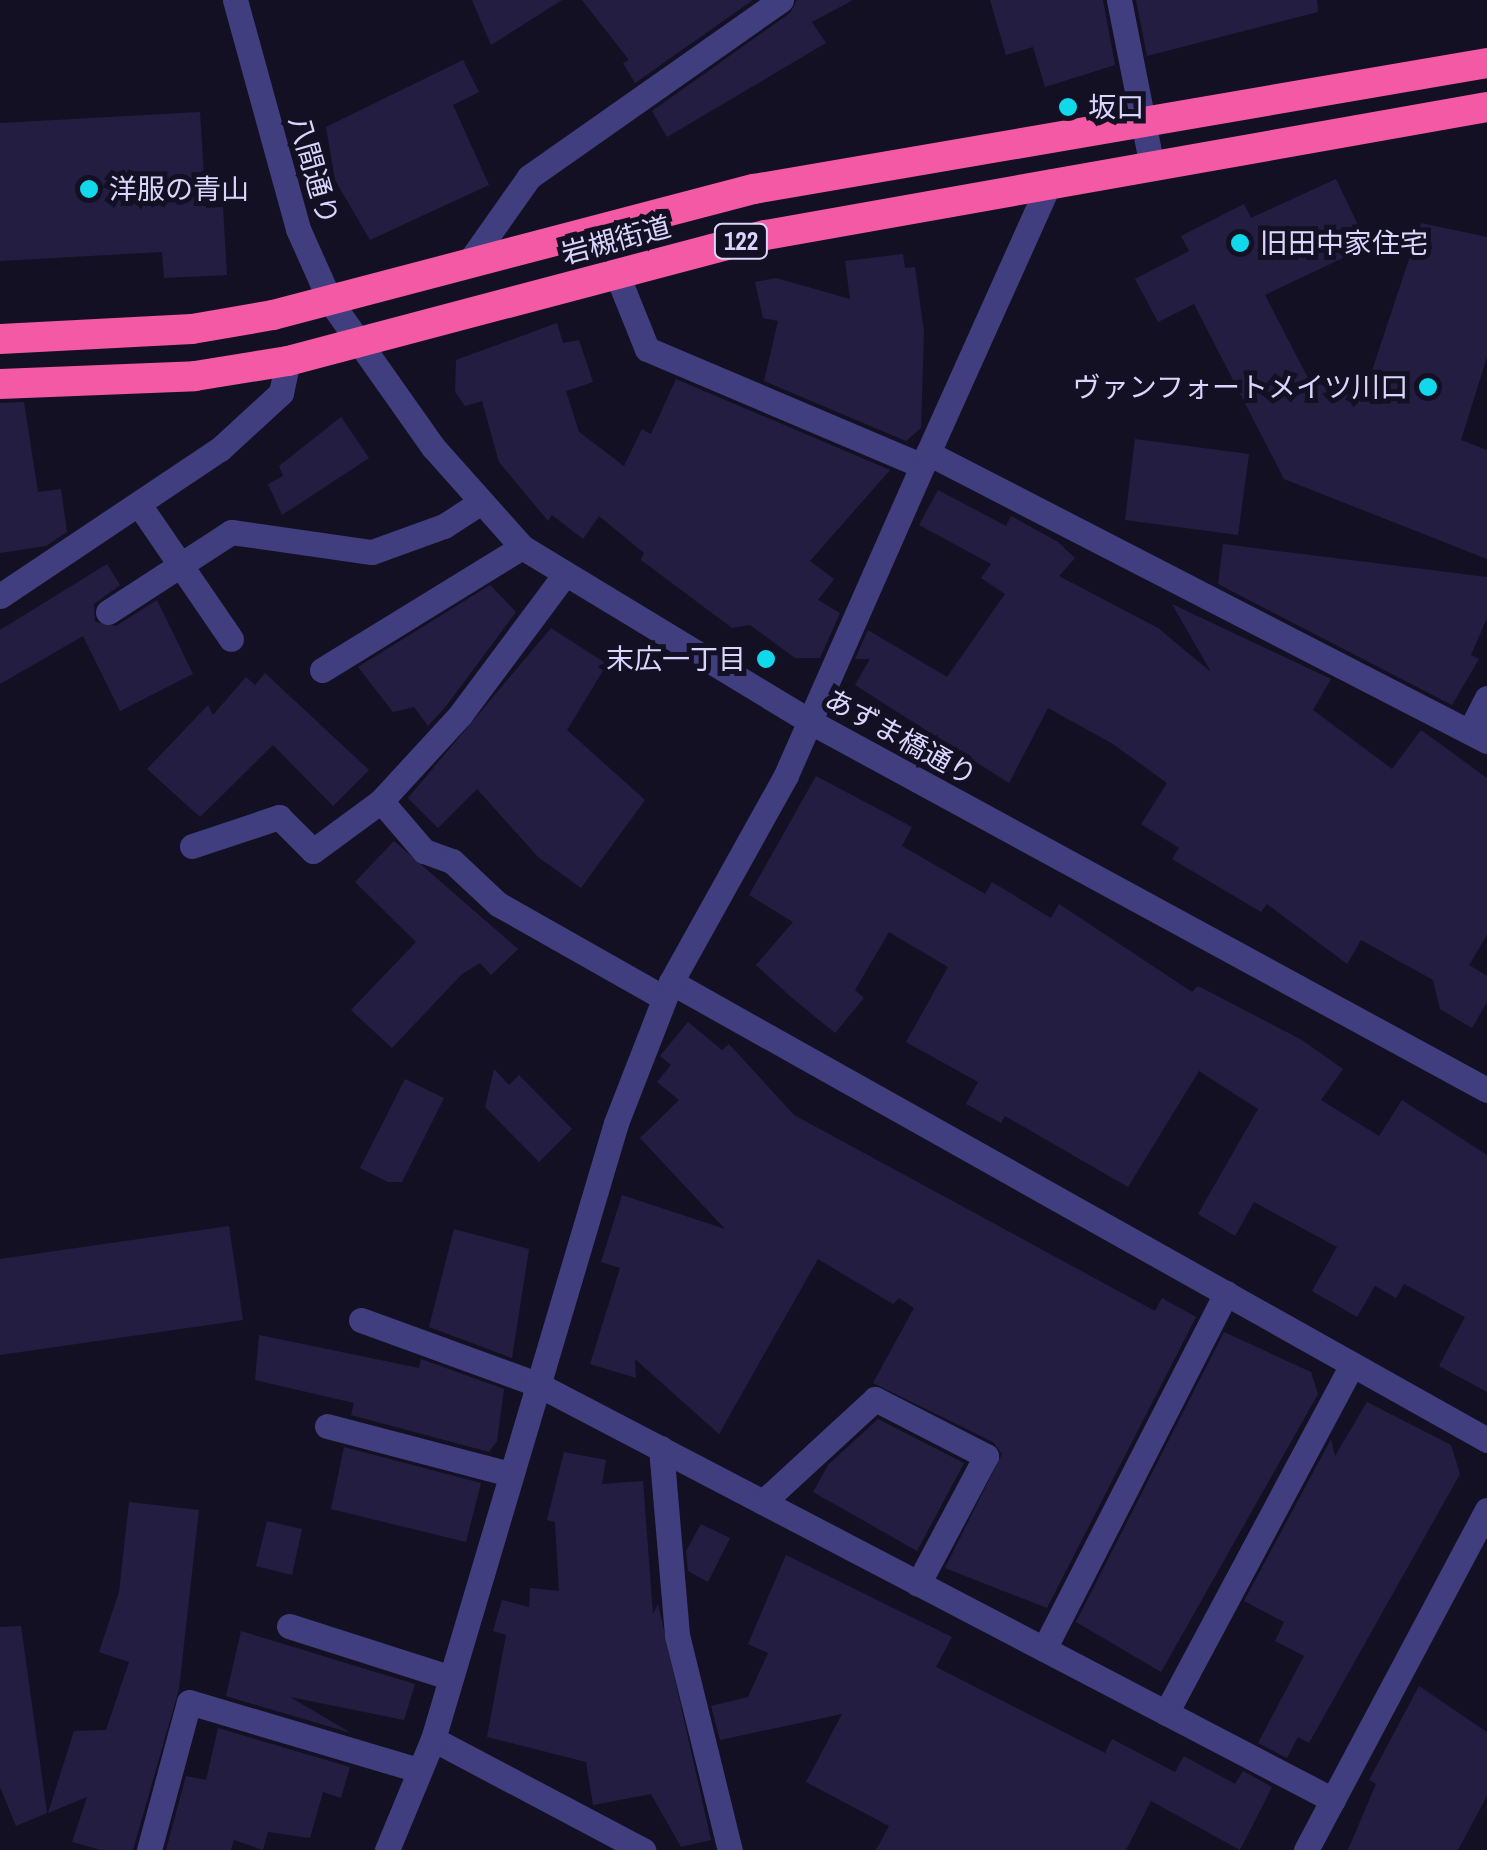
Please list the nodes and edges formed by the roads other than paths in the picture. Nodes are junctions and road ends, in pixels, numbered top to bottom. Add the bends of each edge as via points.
1 (781, 0) edge
2 (1119, 0) edge
3 (236, 2) edge
4 (1487, 64) edge
5 (1487, 107) edge
6 (1145, 122) junction
7 (1150, 162) junction
8 (1050, 181) junction
9 (466, 265) junction
10 (616, 272) junction
11 (330, 301) junction
12 (0, 339) edge
13 (363, 343) junction
14 (288, 362) junction
15 (0, 384) edge
16 (924, 459) junction
17 (478, 504) junction
18 (140, 506) junction
19 (522, 547) junction
20 (178, 565) junction
21 (562, 578) junction
22 (0, 596) edge
23 (108, 612) dead end
24 (231, 638) dead end
25 (322, 670) dead end
26 (1487, 698) edge
27 (809, 721) junction
28 (1478, 736) edge
29 (381, 800) junction
30 (192, 846) dead end
31 (668, 990) junction
32 (1487, 1090) edge
33 (1226, 1293) junction
34 (361, 1320) dead end
35 (1352, 1364) junction
36 (537, 1384) junction
37 (327, 1426) dead end
38 (1487, 1440) edge
39 (661, 1448) junction
40 (510, 1474) junction
41 (764, 1502) junction
42 (1487, 1510) edge
43 (918, 1584) junction
44 (289, 1626) dead end
45 (1044, 1649) junction
46 (449, 1677) junction
47 (1166, 1713) junction
48 (432, 1739) junction
49 (418, 1770) junction
50 (1333, 1800) junction
51 (148, 1850) edge
52 (387, 1850) edge
53 (643, 1850) edge
54 (730, 1850) edge
55 (1306, 1850) edge

1 - 9 street via 529,177
2 - 6 street
3 - 11 street, 八間通り via 298,229
4 - 6 highway, 岩槻街道 / 122
5 - 7 highway, 岩槻街道 / 122
6 - 7 street
6 - 9 highway, 岩槻街道 / 122 via 754,190
7 - 8 highway, 岩槻街道 / 122
8 - 10 highway, 岩槻街道 / 122
8 - 16 street
9 - 11 highway, 岩槻街道 / 122
10 - 13 highway, 岩槻街道 / 122
10 - 16 street via 648,349
11 - 12 highway, 岩槻街道 / 122 via 192,329
11 - 13 street, 八間通り
13 - 14 highway, 岩槻街道 / 122
13 - 17 street, あずま橋通り
14 - 15 highway, 岩槻街道 / 122 via 195,376
14 - 18 street via 281,393
16 - 27 street
16 - 28 street
17 - 19 street, あずま橋通り
17 - 20 street via 444,526 372,552 230,532
18 - 20 street
18 - 22 street
19 - 21 street, あずま橋通り
19 - 25 street
20 - 23 street
20 - 24 street
21 - 27 street, あずま橋通り
21 - 29 street via 460,715
26 - 28 street
27 - 31 street
27 - 32 street, あずま橋通り
29 - 30 street via 313,851 279,817
29 - 31 street via 424,850 452,861 498,904
31 - 33 street
31 - 36 street via 616,1123
33 - 35 street
33 - 45 street
34 - 36 street
35 - 38 street
35 - 47 street
36 - 39 street
36 - 40 street
37 - 40 street
39 - 41 street
39 - 54 street via 677,1635
40 - 46 street
41 - 43 street
41 - 43 street via 875,1399 986,1456
42 - 50 street
43 - 45 street
44 - 46 street
45 - 47 street
46 - 48 street
47 - 50 street
48 - 49 street
48 - 53 street
49 - 51 street via 189,1702
49 - 52 street
50 - 55 street

